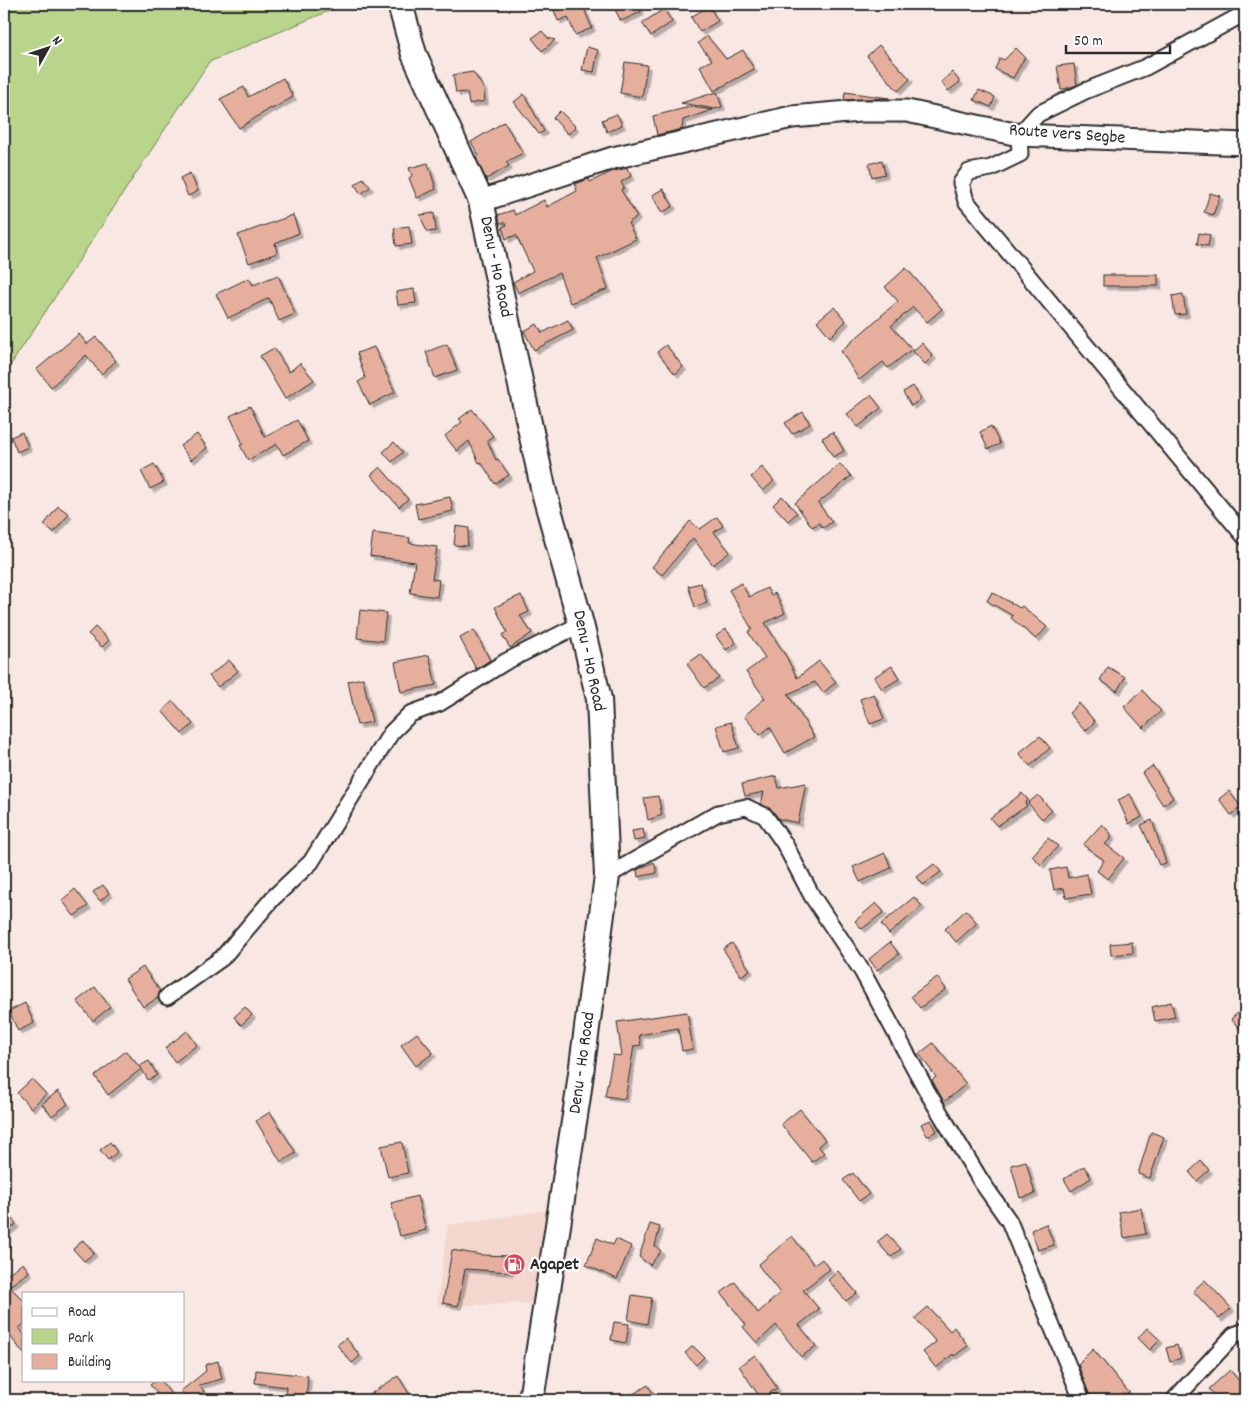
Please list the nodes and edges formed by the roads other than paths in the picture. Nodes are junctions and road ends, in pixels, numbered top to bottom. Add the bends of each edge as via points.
1 (400, 4) edge
2 (1245, 13) edge
3 (1019, 135) junction
4 (1245, 144) edge
5 (481, 200) junction
6 (1245, 537) edge
7 (581, 624) junction
8 (607, 876) junction
9 (167, 996) dead end
10 (1245, 1331) edge
11 (531, 1400) edge
12 (1082, 1400) edge
13 (1174, 1400) edge

1 - 5 main road, Denu - Ho Road via 414,54
2 - 3 street via 1146,67 1038,114
3 - 4 main road, Route vers Segbe
3 - 5 main road, Route vers Segbe via 907,111 792,117 613,158
3 - 6 street via 1020,154 991,168 968,172 961,183 966,201
5 - 7 main road, Denu - Ho Road via 544,492
7 - 8 main road, Denu - Ho Road via 599,699
7 - 9 street via 505,662 440,703 410,714 391,732 311,862 273,898 222,958
8 - 11 main road, Denu - Ho Road via 580,1087
8 - 12 street via 718,813 746,807 765,816 784,843 812,896 862,971 928,1093 981,1181 1009,1221
10 - 13 street via 1234,1335

